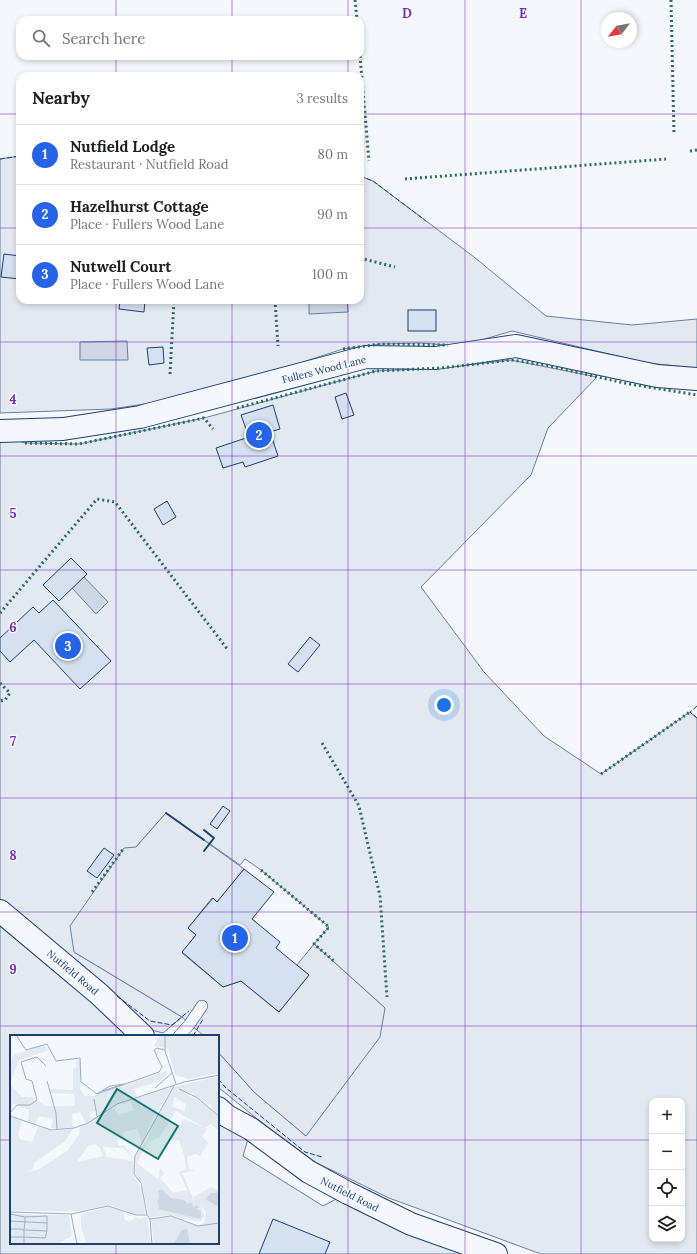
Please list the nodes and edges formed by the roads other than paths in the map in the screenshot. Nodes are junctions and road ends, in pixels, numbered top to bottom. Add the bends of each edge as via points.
1 (697, 379) edge
2 (0, 431) edge
3 (0, 911) edge
4 (202, 1006) dead end
5 (142, 1035) edge
6 (180, 1035) edge
7 (219, 1109) edge
8 (496, 1254) edge

1 - 2 street, Fullers Wood Lane via 657,376 516,346 436,358 366,357 140,418 63,429
3 - 5 street, Nutfield Road via 99,994
4 - 6 lane
7 - 8 street, Nutfield Road via 309,1172 348,1193 411,1224

